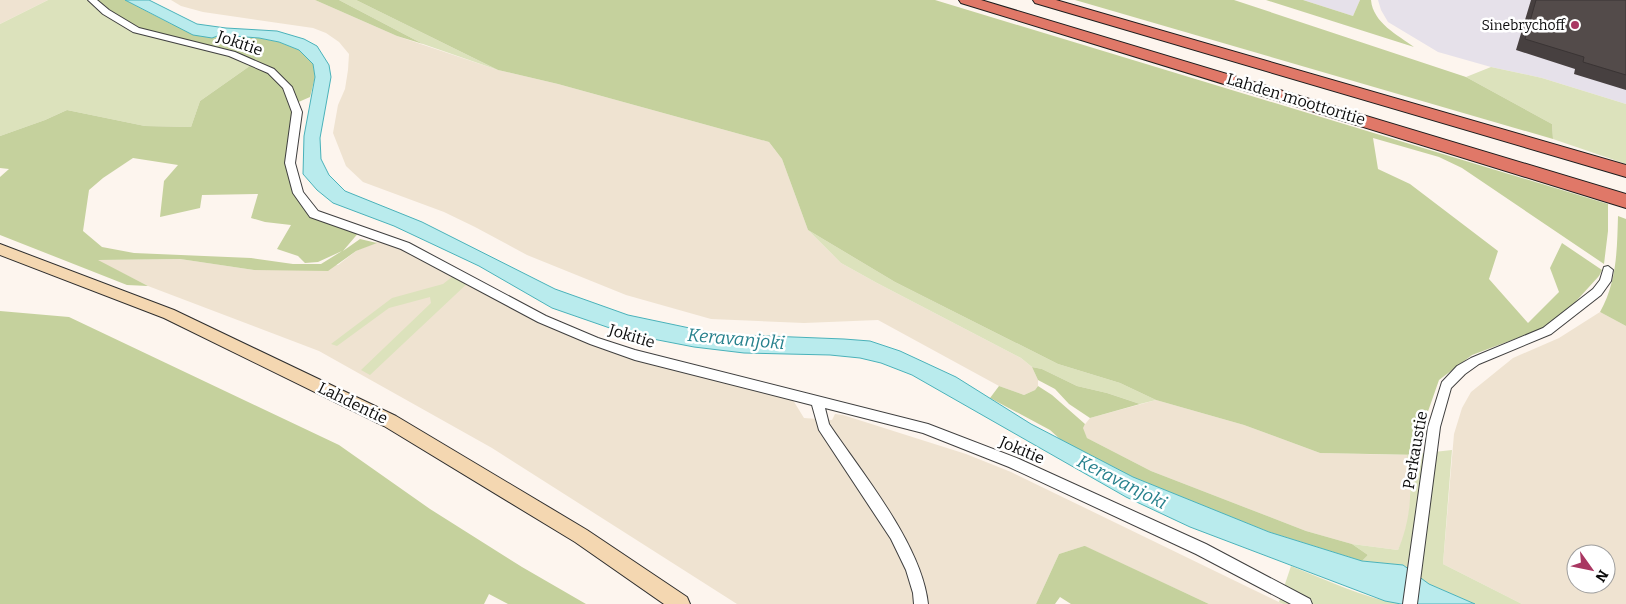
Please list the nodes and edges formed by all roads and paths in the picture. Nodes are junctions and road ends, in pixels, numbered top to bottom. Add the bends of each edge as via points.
1 (92, 0) edge
2 (966, 0) edge
3 (1040, 0) edge
4 (1626, 171) edge
5 (1626, 200) edge
6 (0, 250) edge
7 (1608, 270) dead end
8 (817, 400) junction
9 (680, 604) edge
10 (921, 604) edge
11 (1305, 604) edge
12 (1410, 604) edge

1 - 8 street, Jokitie via 136,30 232,54 271,72 286,88 297,112 290,163 298,194 314,214 405,246 542,319 594,341 635,355
2 - 5 highway, Lahden moottoritie
3 - 4 highway, Lahden moottoritie
6 - 9 main road, Lahdentie via 169,314 390,421 581,536
7 - 12 street, Perkaustie via 1597,292 1547,331 1475,361 1446,386 1434,427
8 - 10 street via 823,426 896,534 913,569
8 - 11 street, Jokitie via 924,428 1014,463 1200,549

